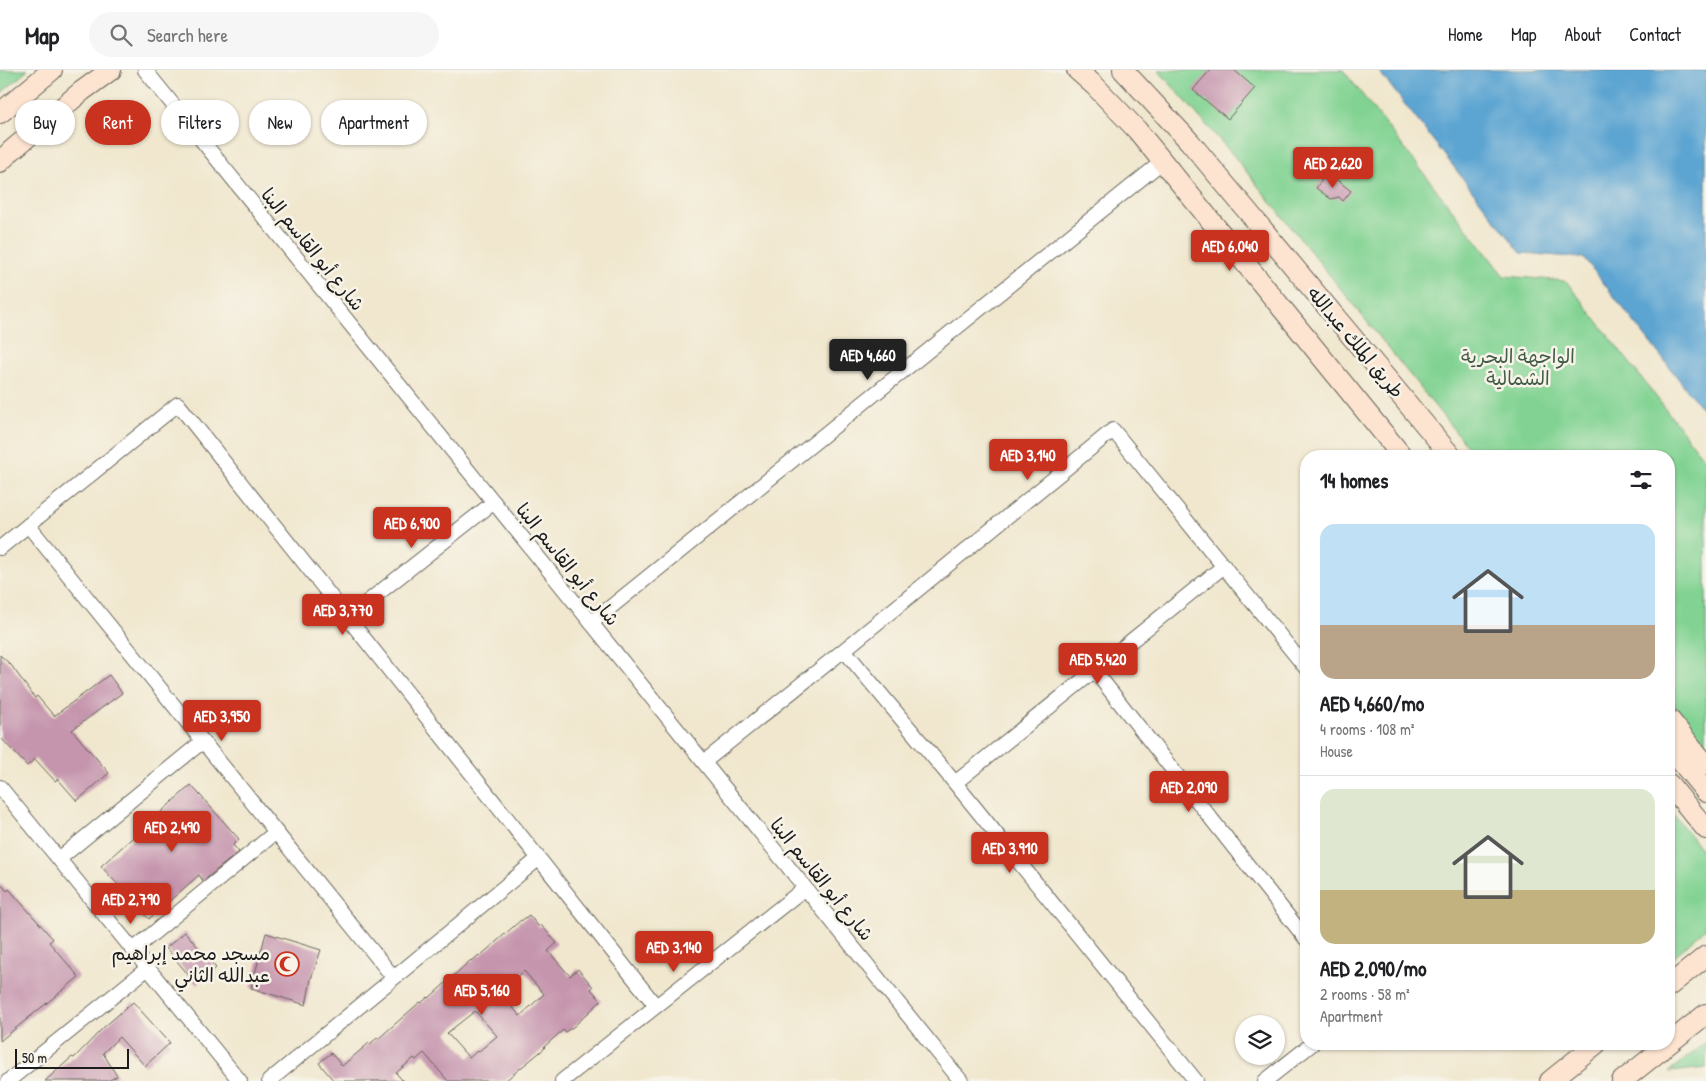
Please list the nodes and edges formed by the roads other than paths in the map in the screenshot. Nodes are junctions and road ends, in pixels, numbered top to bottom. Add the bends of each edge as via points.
1 (52, 70) edge
2 (111, 70) edge
3 (145, 70) edge
4 (1077, 70) edge
5 (1123, 70) edge
6 (0, 113) edge
7 (1163, 161) junction
8 (0, 162) edge
9 (1397, 450) edge
10 (1446, 450) edge
11 (494, 502) junction
12 (28, 525) junction
13 (0, 548) edge
14 (1224, 566) junction
15 (347, 618) junction
16 (591, 623) junction
17 (844, 650) junction
18 (1300, 661) edge
19 (1094, 670) junction
20 (1675, 726) edge
21 (203, 741) junction
22 (1675, 754) edge
23 (704, 762) junction
24 (1706, 765) edge
25 (955, 783) junction
26 (0, 787) edge
27 (1675, 791) edge
28 (1706, 792) edge
29 (1706, 829) edge
30 (276, 832) junction
31 (59, 859) junction
32 (538, 859) junction
33 (806, 888) junction
34 (1300, 931) edge
35 (133, 950) junction
36 (1706, 956) edge
37 (148, 968) junction
38 (394, 978) junction
39 (1675, 981) edge
40 (656, 1006) junction
41 (1706, 1014) edge
42 (1675, 1039) edge
43 (1305, 1050) edge
44 (1574, 1050) edge
45 (1589, 1050) edge
46 (1661, 1050) edge
47 (0, 1071) edge
48 (8, 1081) edge
49 (240, 1081) edge
50 (269, 1081) edge
51 (562, 1081) edge
52 (961, 1081) edge
53 (1196, 1081) edge
54 (1266, 1081) edge
55 (1545, 1081) edge
56 (1550, 1081) edge
57 (1622, 1081) edge

1 - 6 street
2 - 8 street
3 - 11 street, شارع أبو القاسم البنا
4 - 7 street, طريق الملك عبدالله
5 - 10 street, طريق الملك عبدالله via 1190,142
7 - 9 street, طريق الملك عبدالله
7 - 16 street
11 - 15 street
11 - 16 street, شارع أبو القاسم البنا
12 - 13 street
12 - 15 street via 178,404
12 - 21 street
14 - 17 street via 1113,430
14 - 18 street
14 - 19 street
15 - 32 street
16 - 23 street, شارع أبو القاسم البنا
17 - 23 street
17 - 25 street
19 - 25 street
19 - 34 street
20 - 24 street
21 - 30 street
21 - 31 street
22 - 28 street
23 - 33 street, شارع أبو القاسم البنا
25 - 53 street
26 - 31 street
27 - 29 street
30 - 35 street
30 - 38 street
31 - 35 street
32 - 38 street
32 - 40 street
33 - 40 street
33 - 52 street, شارع أبو القاسم البنا
35 - 37 street
36 - 39 street
37 - 48 street
37 - 49 street
38 - 50 street
40 - 51 street
41 - 42 street
43 - 54 street
44 - 55 street
45 - 56 street
46 - 57 street
47 - 48 street

